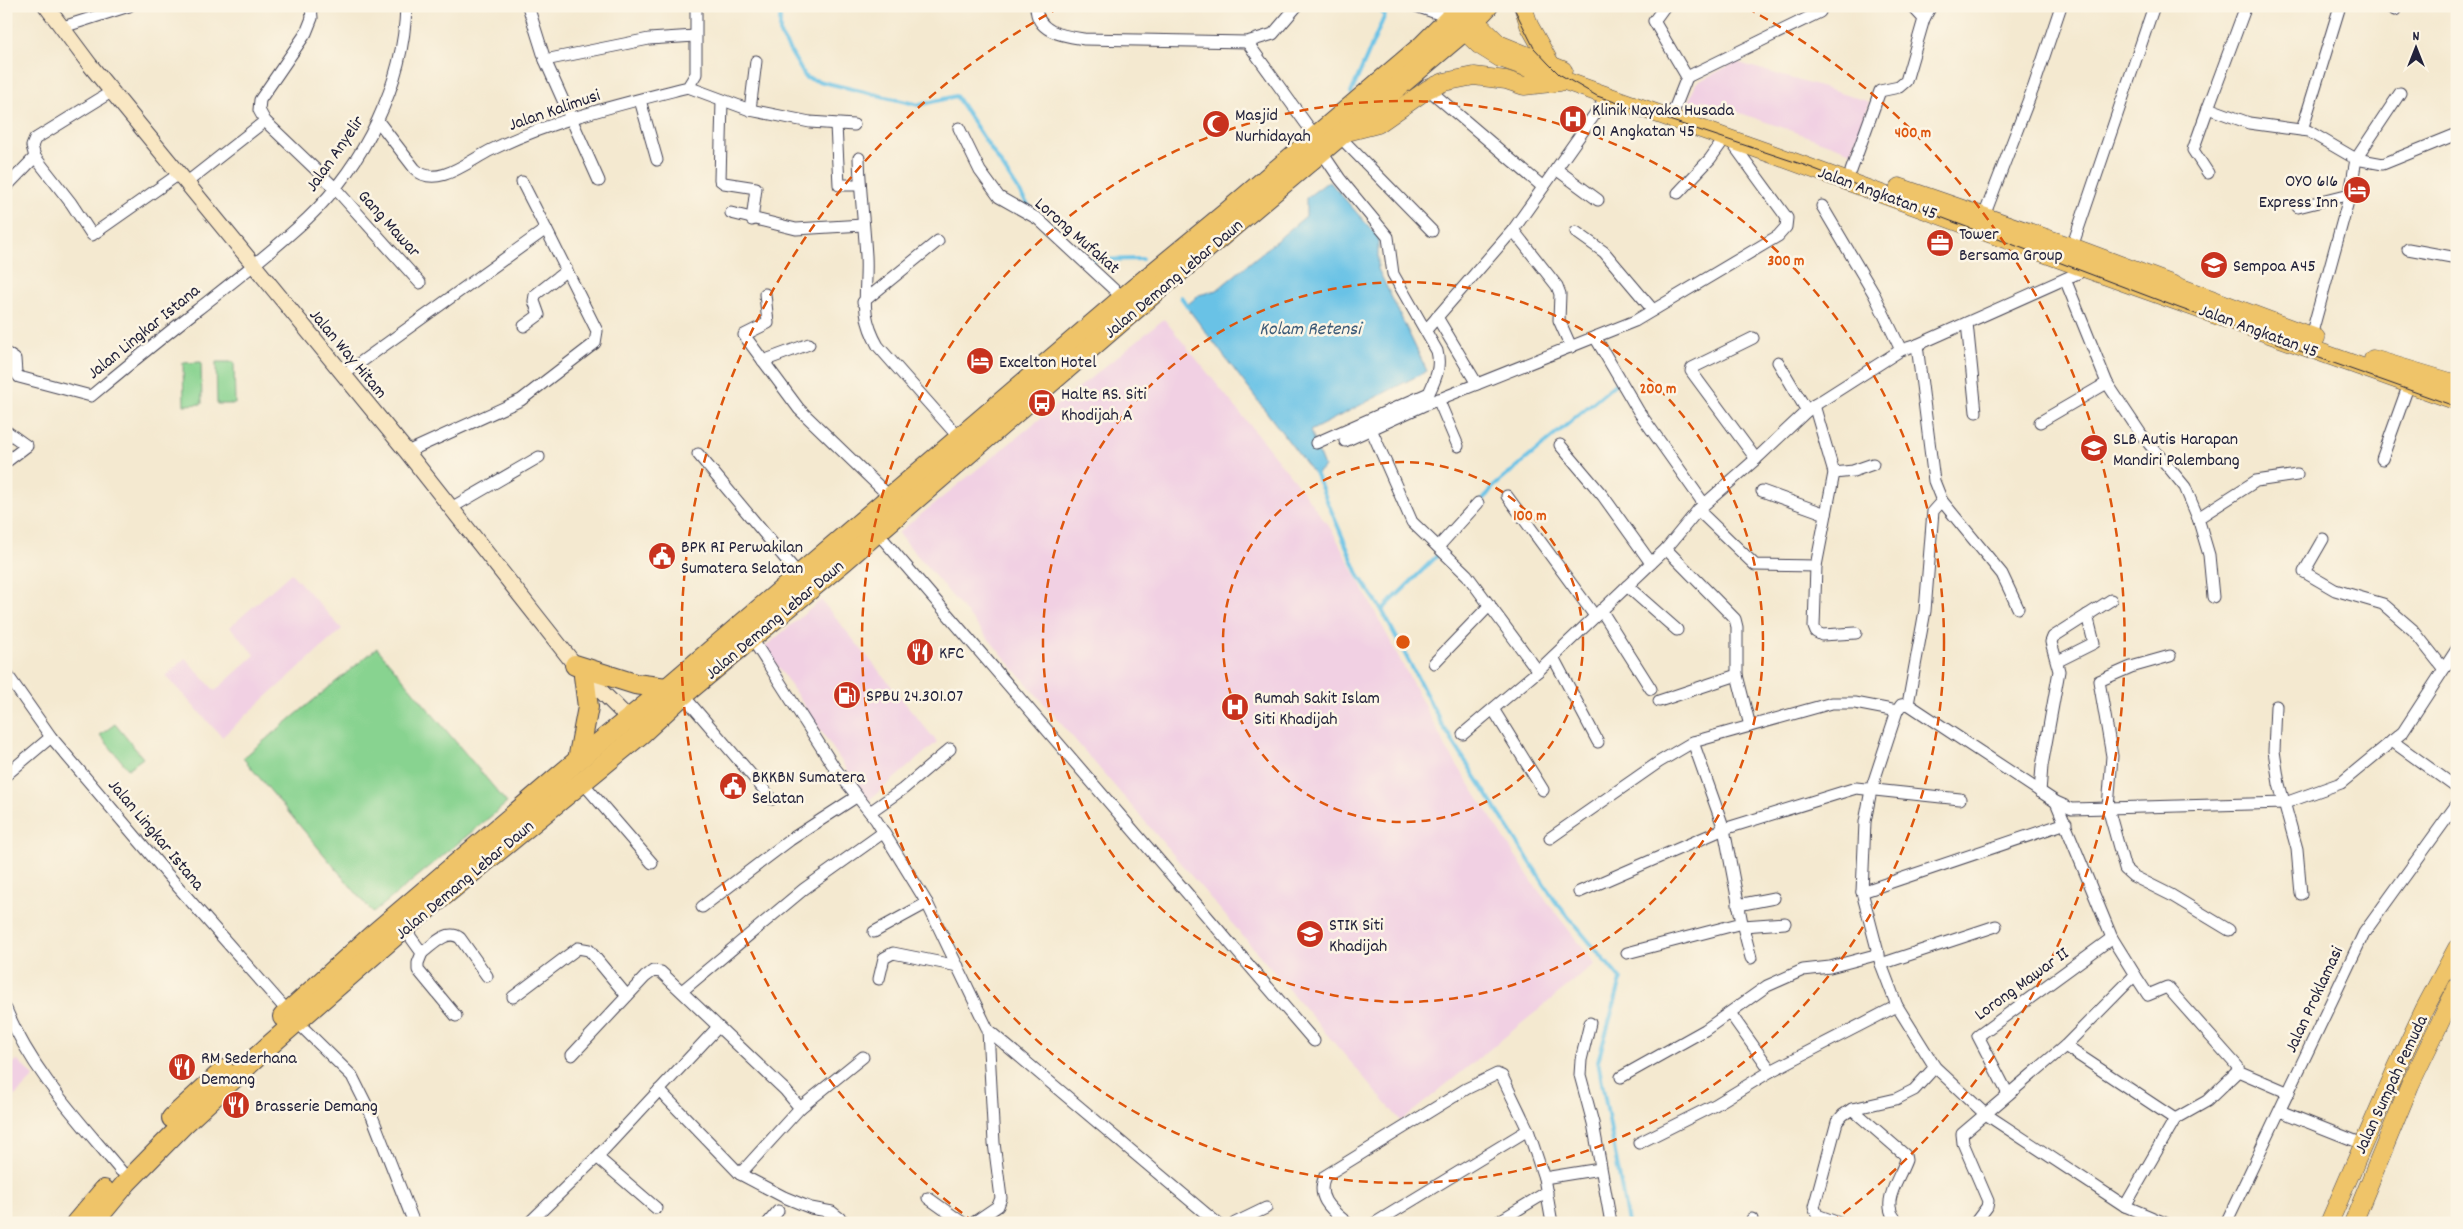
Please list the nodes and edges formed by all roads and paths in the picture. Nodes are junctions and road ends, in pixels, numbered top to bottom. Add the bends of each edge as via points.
1 (46, 6) edge
2 (129, 6) edge
3 (311, 6) edge
4 (406, 6) edge
5 (528, 6) edge
6 (696, 6) edge
7 (1036, 6) edge
8 (1297, 6) edge
9 (1416, 6) edge
10 (1523, 6) edge
11 (1665, 6) edge
12 (1912, 6) edge
13 (1931, 6) edge
14 (2061, 6) edge
15 (2154, 6) edge
16 (2246, 6) edge
17 (2340, 6) edge
18 (1820, 12) dead end
19 (1467, 15) edge
20 (1924, 19) junction
21 (63, 27) junction
22 (695, 36) junction
23 (1247, 42) junction
24 (545, 60) junction
25 (756, 61) dead end
26 (1551, 65) junction
27 (1687, 77) junction
28 (1562, 82) junction
29 (688, 87) junction
30 (1428, 89) junction
31 (112, 92) junction
32 (2400, 93) dead end
33 (1607, 97) junction
34 (640, 100) junction
35 (722, 101) junction
36 (2208, 108) junction
37 (750, 110) junction
38 (1674, 110) junction
39 (570, 119) junction
40 (265, 121) junction
41 (378, 121) junction
42 (836, 125) junction
43 (854, 125) dead end
44 (959, 128) dead end
45 (2302, 130) junction
46 (1341, 134) junction
47 (2457, 134) edge
48 (1728, 139) junction
49 (1318, 144) junction
50 (35, 157) junction
51 (859, 158) dead end
52 (657, 160) dead end
53 (2356, 160) junction
54 (1556, 169) junction
55 (1851, 171) junction
56 (2208, 174) dead end
57 (182, 178) junction
58 (598, 181) dead end
59 (522, 182) dead end
60 (860, 185) junction
61 (6, 187) edge
62 (334, 187) junction
63 (1543, 187) junction
64 (1678, 193) dead end
65 (2350, 194) junction
66 (1598, 200) dead end
67 (1822, 206) dead end
68 (2298, 207) dead end
69 (731, 213) dead end
70 (1984, 216) junction
71 (752, 220) junction
72 (863, 225) junction
73 (546, 229) junction
74 (1513, 230) junction
75 (1432, 231) dead end
76 (1576, 232) dead end
77 (938, 241) dead end
78 (2072, 247) junction
79 (2408, 249) dead end
80 (2457, 258) edge
81 (252, 266) junction
82 (2087, 269) junction
83 (567, 270) junction
84 (2065, 279) junction
85 (420, 283) dead end
86 (765, 294) dead end
87 (1123, 298) junction
88 (863, 302) junction
89 (1654, 310) junction
90 (1438, 317) junction
91 (1967, 323) junction
92 (524, 326) dead end
93 (1426, 330) junction
94 (2311, 336) junction
95 (1595, 337) junction
96 (1753, 338) dead end
97 (809, 344) dead end
98 (1917, 345) junction
99 (1570, 347) junction
100 (1900, 350) junction
101 (6, 353) edge
102 (763, 361) junction
103 (1778, 362) dead end
104 (344, 374) junction
105 (2107, 383) junction
106 (1477, 384) junction
107 (2409, 384) junction
108 (2457, 384) edge
109 (1438, 399) junction
110 (2457, 401) edge
111 (1811, 408) junction
112 (1976, 412) dead end
113 (2040, 422) dead end
114 (1370, 429) junction
115 (6, 431) edge
116 (1344, 441) dead end
117 (1316, 444) dead end
118 (964, 445) junction
119 (1560, 445) dead end
120 (1458, 446) dead end
121 (407, 452) junction
122 (698, 454) dead end
123 (539, 457) dead end
124 (1756, 459) junction
125 (2382, 459) dead end
126 (6, 462) edge
127 (1873, 464) dead end
128 (1834, 473) junction
129 (2297, 475) dead end
130 (1762, 491) dead end
131 (1507, 496) dead end
132 (890, 498) junction
133 (1942, 501) junction
134 (1478, 504) dead end
135 (1701, 507) junction
136 (451, 508) junction
137 (1826, 514) junction
138 (2198, 518) junction
139 (876, 531) junction
140 (2323, 539) dead end
141 (1441, 549) junction
142 (1666, 549) junction
143 (1651, 564) junction
144 (1816, 566) junction
145 (799, 575) junction
146 (1627, 586) junction
147 (2213, 597) dead end
148 (2111, 600) dead end
149 (1490, 605) junction
150 (2018, 608) dead end
151 (1598, 613) junction
152 (2087, 616) junction
153 (1676, 630) dead end
154 (747, 631) junction
155 (1856, 633) dead end
156 (2457, 649) edge
157 (1553, 656) junction
158 (2170, 656) dead end
159 (2058, 660) junction
160 (1434, 663) dead end
161 (2444, 668) junction
162 (580, 670) junction
163 (1538, 671) junction
164 (6, 673) edge
165 (1737, 675) junction
166 (1651, 689) dead end
167 (675, 692) junction
168 (1659, 701) dead end
169 (1908, 704) junction
170 (2276, 706) dead end
171 (1493, 709) junction
172 (1897, 711) junction
173 (636, 726) junction
174 (1750, 726) junction
175 (1463, 734) dead end
176 (51, 737) junction
177 (2392, 741) junction
178 (1598, 742) dead end
179 (1693, 742) junction
180 (950, 749) dead end
181 (578, 760) junction
182 (6, 775) edge
183 (583, 783) junction
184 (2457, 788) edge
185 (1544, 790) dead end
186 (1871, 790) junction
187 (2040, 792) junction
188 (856, 797) junction
189 (772, 799) dead end
190 (1960, 799) dead end
191 (2056, 802) junction
192 (2285, 803) junction
193 (2457, 804) edge
194 (2108, 808) junction
195 (870, 812) junction
196 (2066, 822) junction
197 (1724, 829) junction
198 (884, 832) junction
199 (1550, 838) dead end
200 (652, 863) dead end
201 (1579, 892) dead end
202 (1862, 892) junction
203 (2301, 894) dead end
204 (1774, 898) dead end
205 (927, 903) junction
206 (1738, 905) junction
207 (702, 908) dead end
208 (1785, 923) dead end
209 (1742, 925) junction
210 (1996, 926) dead end
211 (404, 928) junction
212 (2229, 930) dead end
213 (874, 932) dead end
214 (2112, 938) junction
215 (2457, 948) edge
216 (1627, 953) dead end
217 (422, 954) junction
218 (1751, 958) dead end
219 (1880, 959) junction
220 (958, 966) junction
221 (2135, 975) junction
222 (487, 976) dead end
223 (879, 979) dead end
224 (2457, 987) edge
225 (682, 991) junction
226 (627, 996) junction
227 (513, 997) dead end
228 (1897, 1006) junction
229 (6, 1008) edge
230 (1730, 1013) junction
231 (456, 1016) dead end
232 (292, 1017) junction
233 (1590, 1023) dead end
234 (718, 1027) junction
235 (988, 1030) junction
236 (1314, 1041) dead end
237 (2065, 1046) junction
238 (572, 1054) dead end
239 (863, 1056) dead end
240 (1935, 1067) junction
241 (1771, 1071) junction
242 (2238, 1071) junction
243 (1621, 1077) dead end
244 (660, 1090) junction
245 (2289, 1093) junction
246 (2008, 1094) junction
247 (800, 1108) junction
248 (1852, 1109) junction
249 (2280, 1111) junction
250 (1984, 1113) junction
251 (2175, 1120) junction
252 (1528, 1130) junction
253 (1640, 1143) dead end
254 (2362, 1144) junction
255 (597, 1156) junction
256 (1600, 1169) junction
257 (121, 1171) junction
258 (740, 1174) junction
259 (1544, 1178) junction
260 (1547, 1192) junction
261 (928, 1198) dead end
262 (2125, 1206) junction
263 (656, 1208) dead end
264 (1266, 1208) dead end
265 (778, 1211) dead end
266 (832, 1212) junction
267 (1213, 1222) edge
268 (76, 1223) edge
269 (93, 1223) edge
270 (414, 1223) edge
271 (529, 1223) edge
272 (768, 1223) edge
273 (824, 1223) edge
274 (846, 1223) edge
275 (963, 1223) edge
276 (973, 1223) edge
277 (1235, 1223) edge
278 (1347, 1223) edge
279 (1375, 1223) edge
280 (1496, 1223) edge
281 (1552, 1223) edge
282 (1611, 1223) edge
283 (1839, 1223) edge
284 (1900, 1223) edge
285 (1975, 1223) edge
286 (2165, 1223) edge
287 (2226, 1223) edge
288 (2329, 1223) edge
289 (2352, 1223) edge

1 - 21 street, Jalan Way Hitam
2 - 21 street
3 - 40 street via 312,18 306,33 260,100 259,110
4 - 41 street, Jalan Anyelir via 402,53
5 - 24 street
6 - 22 street
7 - 23 street via 1039,21 1054,33 1064,36
8 - 23 street via 1273,34
9 - 19 street
10 - 26 main road via 1529,25
11 - 27 street via 1654,21
12 - 20 street
13 - 20 street
14 - 70 street
15 - 78 street
16 - 36 street
17 - 45 street
18 - 27 street
19 - 26 main road, Jalan Angkatan 45 via 1499,44
19 - 28 main road, Jalan Angkatan 45 via 1478,45 1500,58
19 - 46 highway, Jalan Demang Lebar Daun
19 - 49 highway, Jalan Demang Lebar Daun via 1423,45
20 - 55 street via 1906,81 1898,87 1880,91
21 - 31 street, Jalan Way Hitam
22 - 24 street via 650,38
22 - 29 street via 696,74
23 - 49 street
24 - 39 street
25 - 37 street
26 - 38 main road, Jalan Angkatan 45
27 - 38 street
28 - 30 main road via 1524,86 1474,76
28 - 33 main road, Jalan Angkatan 45
29 - 34 street, Jalan Kalimusi
29 - 35 street
30 - 46 main road via 1378,124
30 - 63 street
31 - 50 street via 41,134 32,144
31 - 57 street, Jalan Way Hitam
32 - 53 street
33 - 48 main road, Jalan Angkatan 45
33 - 54 street
34 - 39 street, Jalan Kalimusi
34 - 52 street
35 - 37 street
35 - 71 street via 720,180 756,188
36 - 45 street via 2249,123
36 - 56 street via 2193,150
37 - 42 street
38 - 55 main road, Jalan Angkatan 45
39 - 41 street, Jalan Kalimusi via 434,176 420,174
39 - 58 street
40 - 57 street
40 - 62 street, Gang Mawar
41 - 62 street, Jalan Anyelir
42 - 43 street
42 - 60 street via 839,185
44 - 87 street, Lorong Mufakat via 980,171 1000,197 1038,219
45 - 53 street
46 - 49 highway, Jalan Demang Lebar Daun
46 - 75 street
47 - 53 street via 2383,164
48 - 64 street
48 - 82 main road, Jalan Angkatan 45
48 - 89 street via 1786,218 1786,227 1778,236
49 - 87 highway, Jalan Demang Lebar Daun
49 - 93 street via 1340,179 1388,237 1393,274
49 - 118 highway, Jalan Demang Lebar Daun
50 - 57 street via 92,235
50 - 61 street
51 - 60 street
53 - 65 street
54 - 63 street
54 - 66 street
55 - 70 main road, Jalan Angkatan 45
57 - 81 street, Jalan Way Hitam
59 - 73 street
60 - 72 street
62 - 81 street, Jalan Anyelir via 309,217
62 - 85 street, Gang Mawar
63 - 74 street
65 - 68 street
65 - 94 street
67 - 100 street via 1874,294
69 - 71 street
70 - 78 main road, Jalan Angkatan 45
71 - 72 street via 796,229
72 - 88 street via 866,256
73 - 83 street
73 - 104 street
74 - 90 street
74 - 99 street via 1558,286 1559,320
76 - 89 street via 1604,252
77 - 88 street
78 - 94 main road, Jalan Angkatan 45
79 - 80 street
81 - 101 street, Jalan Lingkar Istana via 91,396 19,377 15,359
81 - 104 street, Jalan Way Hitam
82 - 84 street
82 - 107 main road, Jalan Angkatan 45
83 - 92 street via 535,295 539,315
83 - 121 street via 597,332 595,344 521,400
84 - 91 street
84 - 105 street
86 - 102 street via 768,322 744,335
87 - 118 highway, Jalan Demang Lebar Daun
88 - 118 street via 870,332 878,346
89 - 95 street
90 - 93 street
90 - 106 street
91 - 98 street
91 - 112 street
93 - 117 street via 1440,361 1430,393
94 - 108 main road, Jalan Angkatan 45 via 2385,363
95 - 99 street
95 - 135 street
96 - 124 street via 1691,370
97 - 102 street
98 - 100 street
98 - 133 street via 1934,481
99 - 106 street
100 - 111 street
102 - 132 street via 799,409
103 - 111 street
104 - 121 street, Jalan Way Hitam
105 - 113 street
105 - 138 street via 2140,434 2185,487
106 - 109 street
107 - 110 main road, Jalan Angkatan 45
107 - 125 street
109 - 114 street
109 - 120 street
111 - 124 street
111 - 128 street
114 - 116 street
114 - 141 street via 1412,522 1422,535
115 - 126 street via 27,446
118 - 132 highway, Jalan Demang Lebar Daun
118 - 139 highway, Jalan Demang Lebar Daun
119 - 143 street via 1603,496
121 - 136 street, Jalan Way Hitam
122 - 145 street
123 - 136 street
124 - 135 street
127 - 128 street
128 - 137 street
129 - 138 street via 2256,481
130 - 137 street
131 - 151 street
132 - 145 highway, Jalan Demang Lebar Daun
133 - 150 street via 2002,574
133 - 169 street via 1933,512 1925,611
134 - 141 street
135 - 142 street
135 - 144 street via 1755,565
136 - 162 street, Jalan Way Hitam
137 - 144 street
138 - 147 street via 2209,555
139 - 154 highway, Jalan Demang Lebar Daun
139 - 236 street
140 - 161 street via 2304,572 2335,590 2383,604 2413,630
141 - 149 street
142 - 143 street
142 - 165 street via 1735,620
143 - 146 street
144 - 155 street via 1816,632 1822,635
145 - 154 highway, Jalan Demang Lebar Daun
146 - 151 street
146 - 153 street
148 - 152 street
149 - 160 street
149 - 163 street
151 - 157 street
151 - 166 street
152 - 159 street via 2053,637 2051,642
152 - 159 street via 2094,643
154 - 167 highway, Jalan Demang Lebar Daun
154 - 188 street
156 - 161 street
157 - 163 street
157 - 178 street
158 - 194 street via 2131,667 2100,681 2112,756
159 - 187 street
161 - 177 street via 2403,732
162 - 167 highway
162 - 173 street, Jalan Way Hitam
162 - 181 highway via 588,707
163 - 171 street
164 - 176 street, Jalan Lingkar Istana
165 - 168 street
165 - 174 street
167 - 173 highway, Jalan Demang Lebar Daun
167 - 189 street
169 - 172 street via 1901,705
169 - 187 street
170 - 192 street via 2274,751
171 - 175 street
171 - 185 street
172 - 174 street via 1855,703 1832,703
172 - 186 street
173 - 181 highway, Jalan Demang Lebar Daun
173 - 183 highway, Jalan Demang Lebar Daun
174 - 179 street
176 - 182 street
176 - 232 street, Jalan Lingkar Istana
177 - 184 street
177 - 192 street via 2340,783
179 - 197 street
179 - 199 street
180 - 195 street via 925,772
181 - 232 highway, Jalan Demang Lebar Daun via 374,934
183 - 200 street
183 - 211 highway, Jalan Demang Lebar Daun
186 - 190 street
186 - 197 street via 1856,788
186 - 202 street via 1865,822
187 - 191 street
188 - 195 street
188 - 207 street via 790,840
191 - 194 street via 2072,809
191 - 196 street
192 - 194 street
192 - 203 street via 2297,849
193 - 245 street, Jalan Proklamasi via 2364,933
194 - 212 street via 2125,869
195 - 198 street
196 - 202 street
196 - 214 street
197 - 201 street
197 - 206 street
198 - 205 street
198 - 225 street via 804,889
202 - 219 street
204 - 206 street
205 - 213 street
205 - 220 street
206 - 209 street
208 - 209 street
209 - 216 street
209 - 218 street
210 - 219 street
211 - 217 street
211 - 232 highway, Jalan Demang Lebar Daun
214 - 221 street
214 - 246 street, Lorong Mawar II via 1978,1036
215 - 254 main road, Jalan Sumpah Pemuda via 2424,1010
217 - 222 street via 446,936 454,935 460,938
217 - 231 street via 418,970
219 - 228 street
219 - 230 street via 1803,970 1767,986
220 - 223 street via 893,954 884,958
220 - 235 street
221 - 237 street
221 - 242 street via 2148,995 2167,987 2238,1067
224 - 289 main road, Jalan Sumpah Pemuda via 2410,1085
225 - 226 street via 662,972 653,971
225 - 234 street
226 - 227 street via 588,950 578,948
226 - 238 street
228 - 240 street
228 - 241 street
229 - 257 street via 32,1060 53,1090
230 - 241 street
230 - 243 street
232 - 257 highway, Jalan Demang Lebar Daun via 183,1107
232 - 269 highway, Jalan Demang Lebar Daun via 127,1182
232 - 270 street, Jalan Lingkar Istana via 352,1076 372,1116
233 - 256 street via 1580,1060 1580,1075 1593,1123
234 - 244 street
234 - 247 street
235 - 267 street
235 - 276 street via 994,1143 1001,1198 998,1206
237 - 246 street
237 - 251 street
239 - 247 street
240 - 248 street via 1914,1090 1896,1099
240 - 250 street
241 - 253 street via 1715,1105
242 - 245 street
242 - 251 street via 2207,1101
244 - 255 street
244 - 258 street
245 - 249 street, Jalan Proklamasi
246 - 250 street
247 - 258 street
248 - 283 street via 1837,1122 1814,1207 1816,1215
248 - 284 street via 1905,1155 1906,1160 1888,1202 1892,1216
249 - 254 street
249 - 287 street, Jalan Proklamasi
250 - 262 street
250 - 285 street via 1962,1134 1988,1201
251 - 262 street
252 - 259 street
252 - 278 street via 1502,1076 1492,1075 1325,1176 1323,1198
252 - 279 street
254 - 288 main road, Jalan Sumpah Pemuda
255 - 263 street
255 - 271 street
256 - 259 street
256 - 282 street
257 - 268 highway, Jalan Demang Lebar Daun
258 - 266 street via 784,1197
259 - 260 street
260 - 280 street
260 - 281 street
261 - 275 street
262 - 286 street
264 - 277 street
265 - 272 street
266 - 273 street
266 - 274 street

